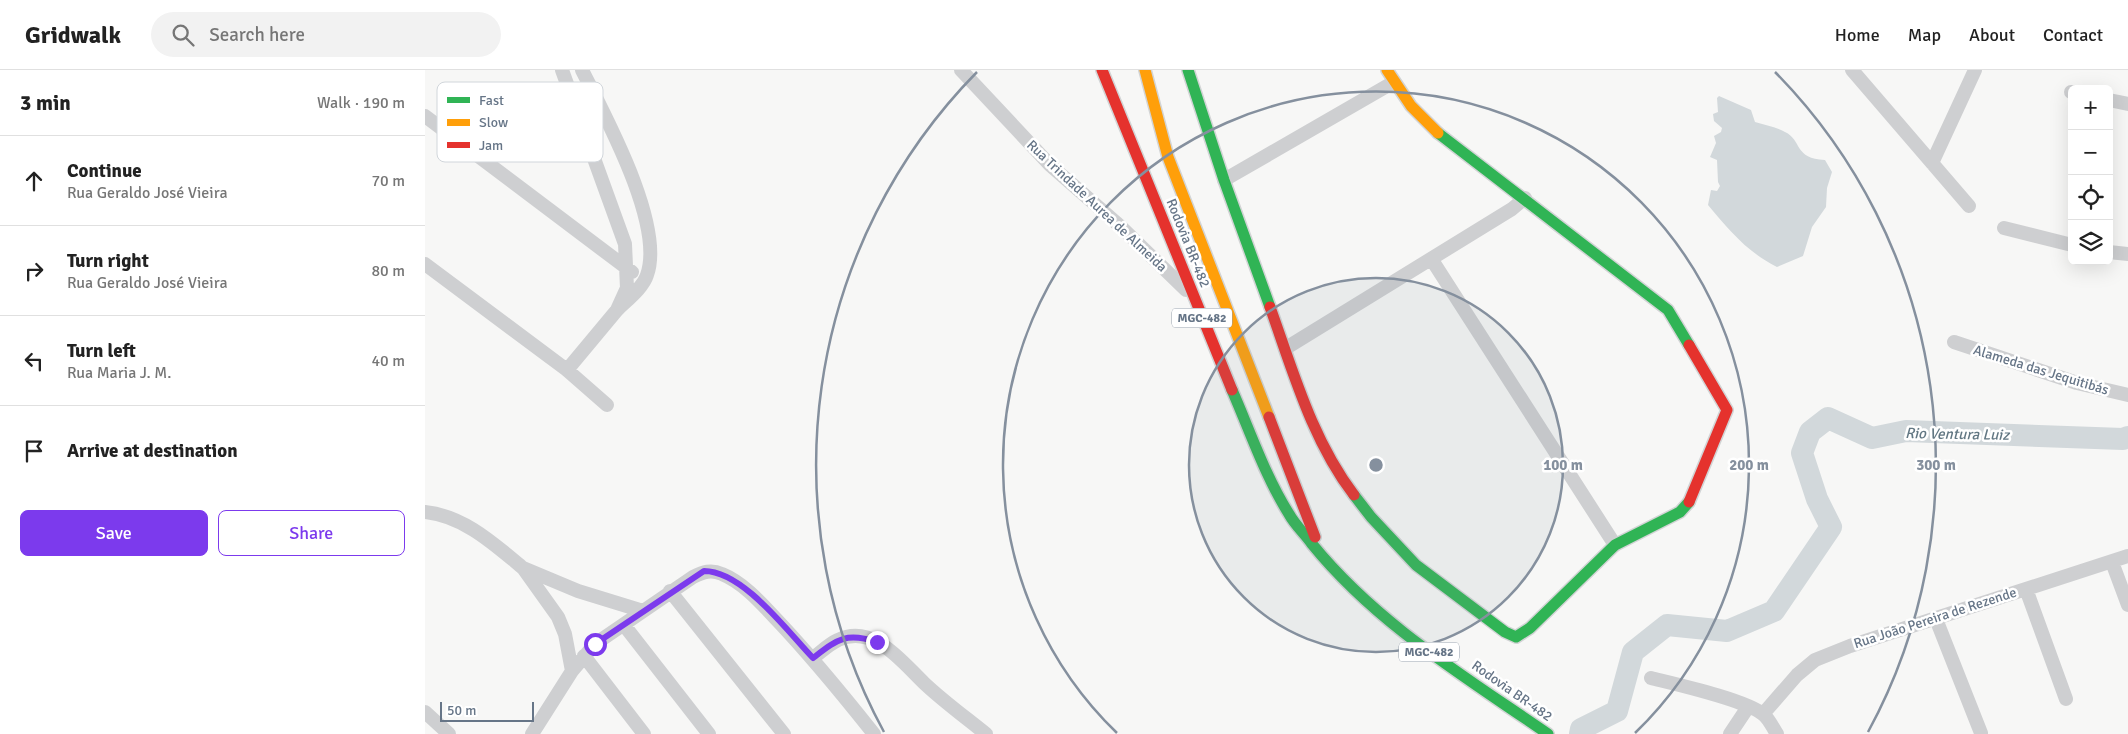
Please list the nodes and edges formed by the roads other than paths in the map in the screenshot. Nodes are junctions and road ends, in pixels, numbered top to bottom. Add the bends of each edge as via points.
1 (562, 70) edge
2 (582, 70) edge
3 (961, 70) edge
4 (1102, 70) edge
5 (1145, 70) edge
6 (1188, 70) edge
7 (1852, 70) edge
8 (1975, 70) edge
9 (1391, 76) edge
10 (566, 82) edge
11 (588, 82) edge
12 (2113, 101) edge
13 (2128, 104) edge
14 (603, 114) edge
15 (425, 116) edge
16 (437, 125) edge
17 (486, 162) edge
18 (596, 162) edge
19 (1932, 163) junction
20 (1224, 180) junction
21 (1525, 198) junction
22 (1969, 206) dead end
23 (2004, 228) dead end
24 (2068, 244) edge
25 (2113, 252) edge
26 (2128, 254) edge
27 (1432, 260) junction
28 (425, 265) edge
29 (628, 270) junction
30 (647, 277) junction
31 (1194, 298) junction
32 (617, 310) junction
33 (1954, 342) dead end
34 (1286, 348) junction
35 (567, 370) junction
36 (2128, 395) edge
37 (607, 405) dead end
38 (425, 512) edge
39 (1615, 545) junction
40 (1322, 555) junction
41 (2128, 556) edge
42 (2112, 562) junction
43 (523, 568) junction
44 (2026, 589) junction
45 (670, 592) junction
46 (2128, 605) edge
47 (643, 611) junction
48 (1936, 619) junction
49 (625, 625) junction
50 (584, 656) junction
51 (813, 658) junction
52 (572, 671) junction
53 (1651, 678) dead end
54 (2066, 699) dead end
55 (1748, 707) junction
56 (425, 712) edge
57 (1763, 714) junction
58 (1532, 730) edge
59 (535, 733) edge
60 (1981, 733) dead end
61 (449, 734) edge
62 (644, 734) edge
63 (709, 734) edge
64 (784, 734) edge
65 (874, 734) edge
66 (986, 734) edge
67 (1548, 734) edge
68 (1730, 734) edge
69 (1777, 734) edge

1 - 10 street
2 - 11 street
3 - 31 street, Rua Trindade Aurea de Almeida via 1050,166 1120,226
4 - 31 main road, Rodovia BR-482 / MGC-482
5 - 40 main road, Rodovia BR-482 / MGC-482 via 1168,157
6 - 20 main road
7 - 19 street
8 - 19 street
9 - 20 street
9 - 21 main road via 1428,125
12 - 13 street
14 - 30 street via 623,155 649,234 651,252
15 - 16 street
17 - 29 street
18 - 29 street via 625,244
19 - 22 street
20 - 34 main road
21 - 27 street
21 - 39 main road via 1668,310 1727,410 1689,503 1680,512
23 - 24 street
25 - 26 street
27 - 34 street
27 - 39 street
28 - 35 street
29 - 30 street
29 - 32 street via 627,288
30 - 32 street
31 - 40 main road, Rodovia BR-482 / MGC-482 via 1262,462 1289,515
32 - 35 street
33 - 36 street, Alameda das Jequitibás via 2077,383
34 - 39 main road via 1313,426 1341,477 1371,517 1416,565 1505,632 1516,637 1530,628
35 - 37 street
38 - 43 street via 452,518 479,533
40 - 58 main road, Rodovia BR-482 / MGC-482 via 1379,614
41 - 42 street, Rua João Pereira de Rezende
42 - 44 street, Rua João Pereira de Rezende
42 - 46 street
43 - 47 street via 586,594
43 - 52 street via 558,617 565,634
44 - 48 street, Rua João Pereira de Rezende
44 - 54 street
45 - 47 street
45 - 51 street via 704,571 723,574 758,600
45 - 64 street
47 - 49 street
48 - 57 street, Rua João Pereira de Rezende via 1815,660 1797,675
48 - 60 street
49 - 50 street via 595,644
49 - 63 street
50 - 52 street
50 - 62 street
51 - 65 street
51 - 66 street via 846,637 877,642 893,651 923,682
52 - 59 street
53 - 55 street
55 - 57 street
55 - 68 street
56 - 61 street
57 - 69 street
58 - 67 main road, Rodovia BR-482 / MGC-482

